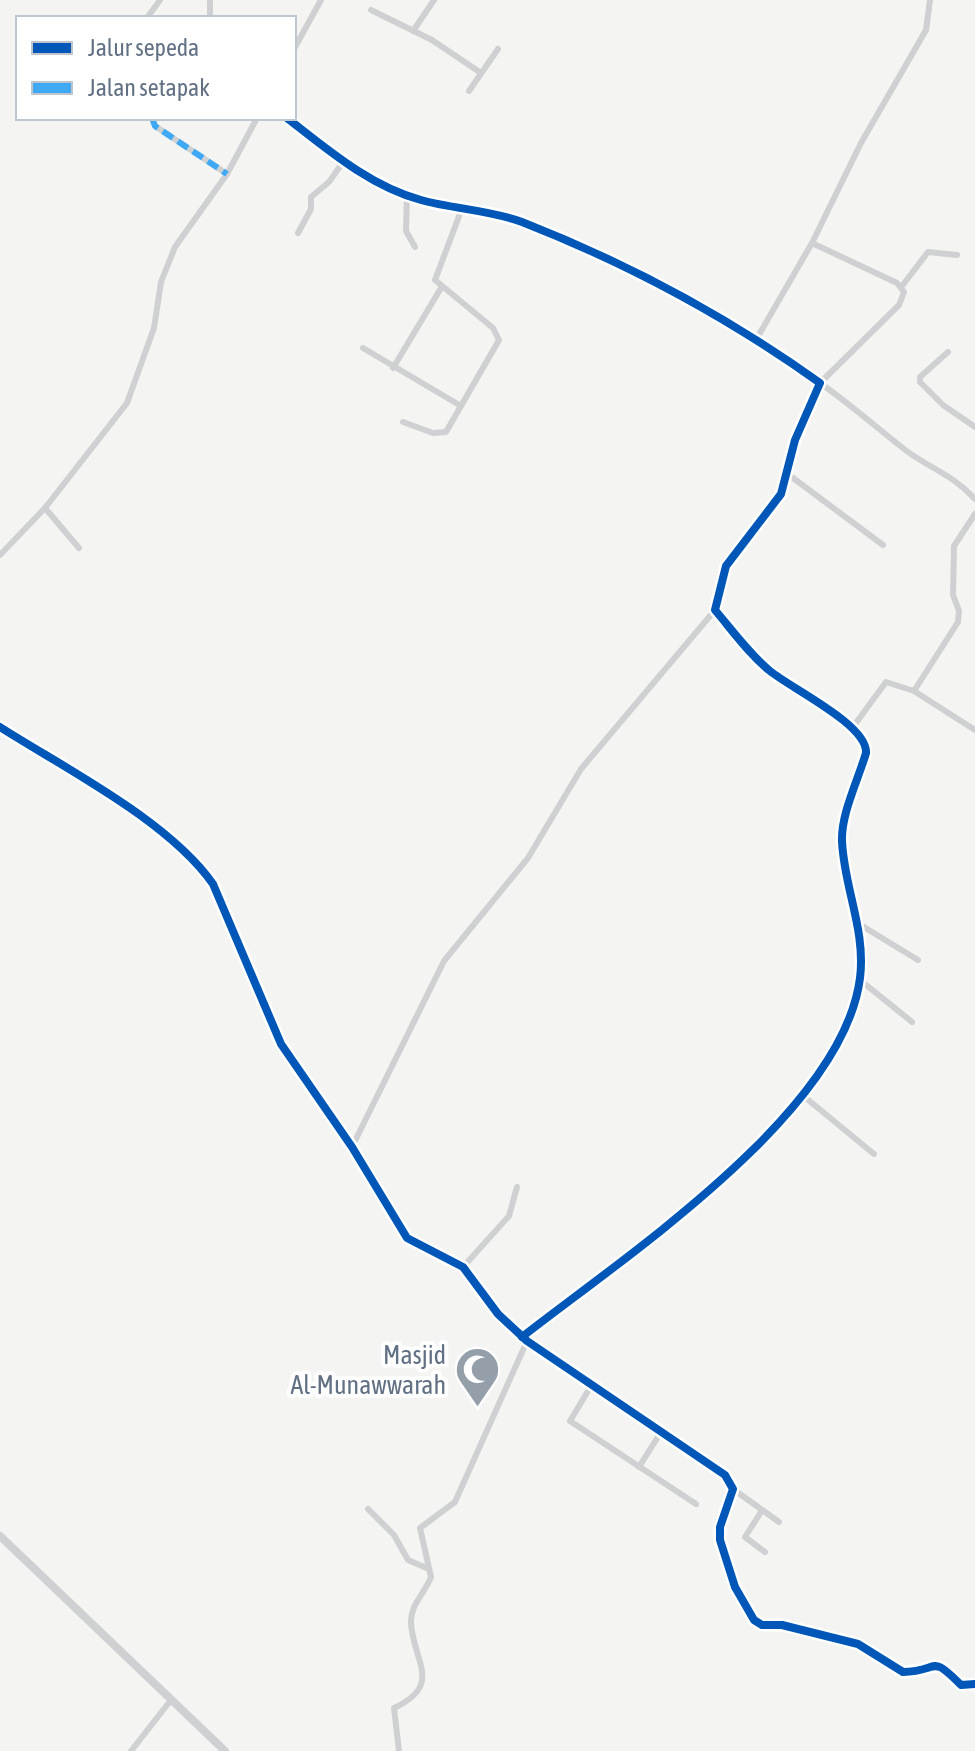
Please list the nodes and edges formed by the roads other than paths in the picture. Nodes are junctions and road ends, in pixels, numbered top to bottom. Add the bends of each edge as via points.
1 (321, 0) edge
2 (434, 0) edge
3 (930, 0) edge
4 (371, 10) dead end
5 (413, 31) junction
6 (296, 45) edge
7 (498, 49) dead end
8 (481, 73) junction
9 (469, 91) dead end
10 (152, 120) edge
11 (256, 120) edge
12 (290, 120) edge
13 (343, 162) junction
14 (227, 174) junction
15 (407, 195) junction
16 (461, 211) junction
17 (298, 233) dead end
18 (812, 243) junction
19 (415, 247) dead end
20 (957, 255) dead end
21 (902, 286) junction
22 (441, 288) junction
23 (757, 338) junction
24 (363, 348) dead end
25 (948, 352) dead end
26 (393, 368) junction
27 (820, 383) junction
28 (461, 406) junction
29 (403, 422) dead end
30 (975, 427) edge
31 (789, 475) junction
32 (975, 498) edge
33 (45, 508) junction
34 (975, 514) edge
35 (883, 545) dead end
36 (79, 548) dead end
37 (0, 555) edge
38 (715, 610) junction
39 (914, 691) junction
40 (0, 727) edge
41 (853, 727) junction
42 (975, 730) edge
43 (859, 924) junction
44 (918, 960) dead end
45 (860, 980) junction
46 (912, 1022) dead end
47 (801, 1094) junction
48 (352, 1147) junction
49 (874, 1154) dead end
50 (517, 1187) dead end
51 (463, 1267) junction
52 (524, 1339) junction
53 (591, 1386) junction
54 (661, 1432) junction
55 (639, 1467) junction
56 (733, 1489) junction
57 (696, 1504) dead end
58 (368, 1509) dead end
59 (761, 1512) junction
60 (779, 1522) dead end
61 (0, 1536) edge
62 (765, 1552) dead end
63 (429, 1569) junction
64 (975, 1684) edge
65 (171, 1700) junction
66 (131, 1751) edge
67 (225, 1751) edge
68 (399, 1751) edge

1 - 6 street
2 - 5 street
3 - 18 street via 926,30
4 - 5 street
5 - 8 street
7 - 8 street
8 - 9 street
10 - 14 street
11 - 14 street
12 - 13 street
13 - 15 street
13 - 17 street via 311,197 311,209
14 - 33 street via 175,247 134,392
15 - 16 street
15 - 19 street via 406,231
16 - 22 street via 436,275
16 - 23 street via 518,221 634,272
18 - 21 street
18 - 23 street
20 - 21 street via 928,252
21 - 27 street via 899,305
22 - 26 street
22 - 28 street via 498,334
23 - 27 street
24 - 26 street
25 - 30 street via 920,382
26 - 28 street
27 - 31 street via 795,440
27 - 32 street
28 - 29 street via 440,434
31 - 35 street
31 - 38 street via 775,504 723,570
33 - 36 street
33 - 37 street
34 - 39 street via 954,546 958,622
38 - 41 street via 766,668
38 - 48 street via 581,769 528,858 444,961
39 - 41 street via 886,682
39 - 42 street
40 - 48 street via 196,861 213,884 281,1044
41 - 43 street via 866,741 866,753 842,841
43 - 44 street
43 - 45 street
45 - 46 street
45 - 47 street via 847,1027
47 - 49 street
47 - 52 street via 772,1132 717,1183
48 - 51 street via 411,1242
50 - 51 street via 509,1216
51 - 52 street
52 - 53 street
52 - 63 street via 455,1502 420,1528
53 - 54 street
53 - 55 street via 569,1420
54 - 55 street
54 - 56 street via 721,1471
55 - 57 street
56 - 59 street
56 - 64 street via 720,1540 735,1587 754,1620 858,1644 906,1673 941,1665 961,1685
58 - 63 street via 394,1535 408,1560
59 - 60 street
59 - 62 street via 745,1537
61 - 65 street
63 - 68 street via 431,1577 411,1624 423,1677 413,1699 393,1712
65 - 66 street
65 - 67 street

